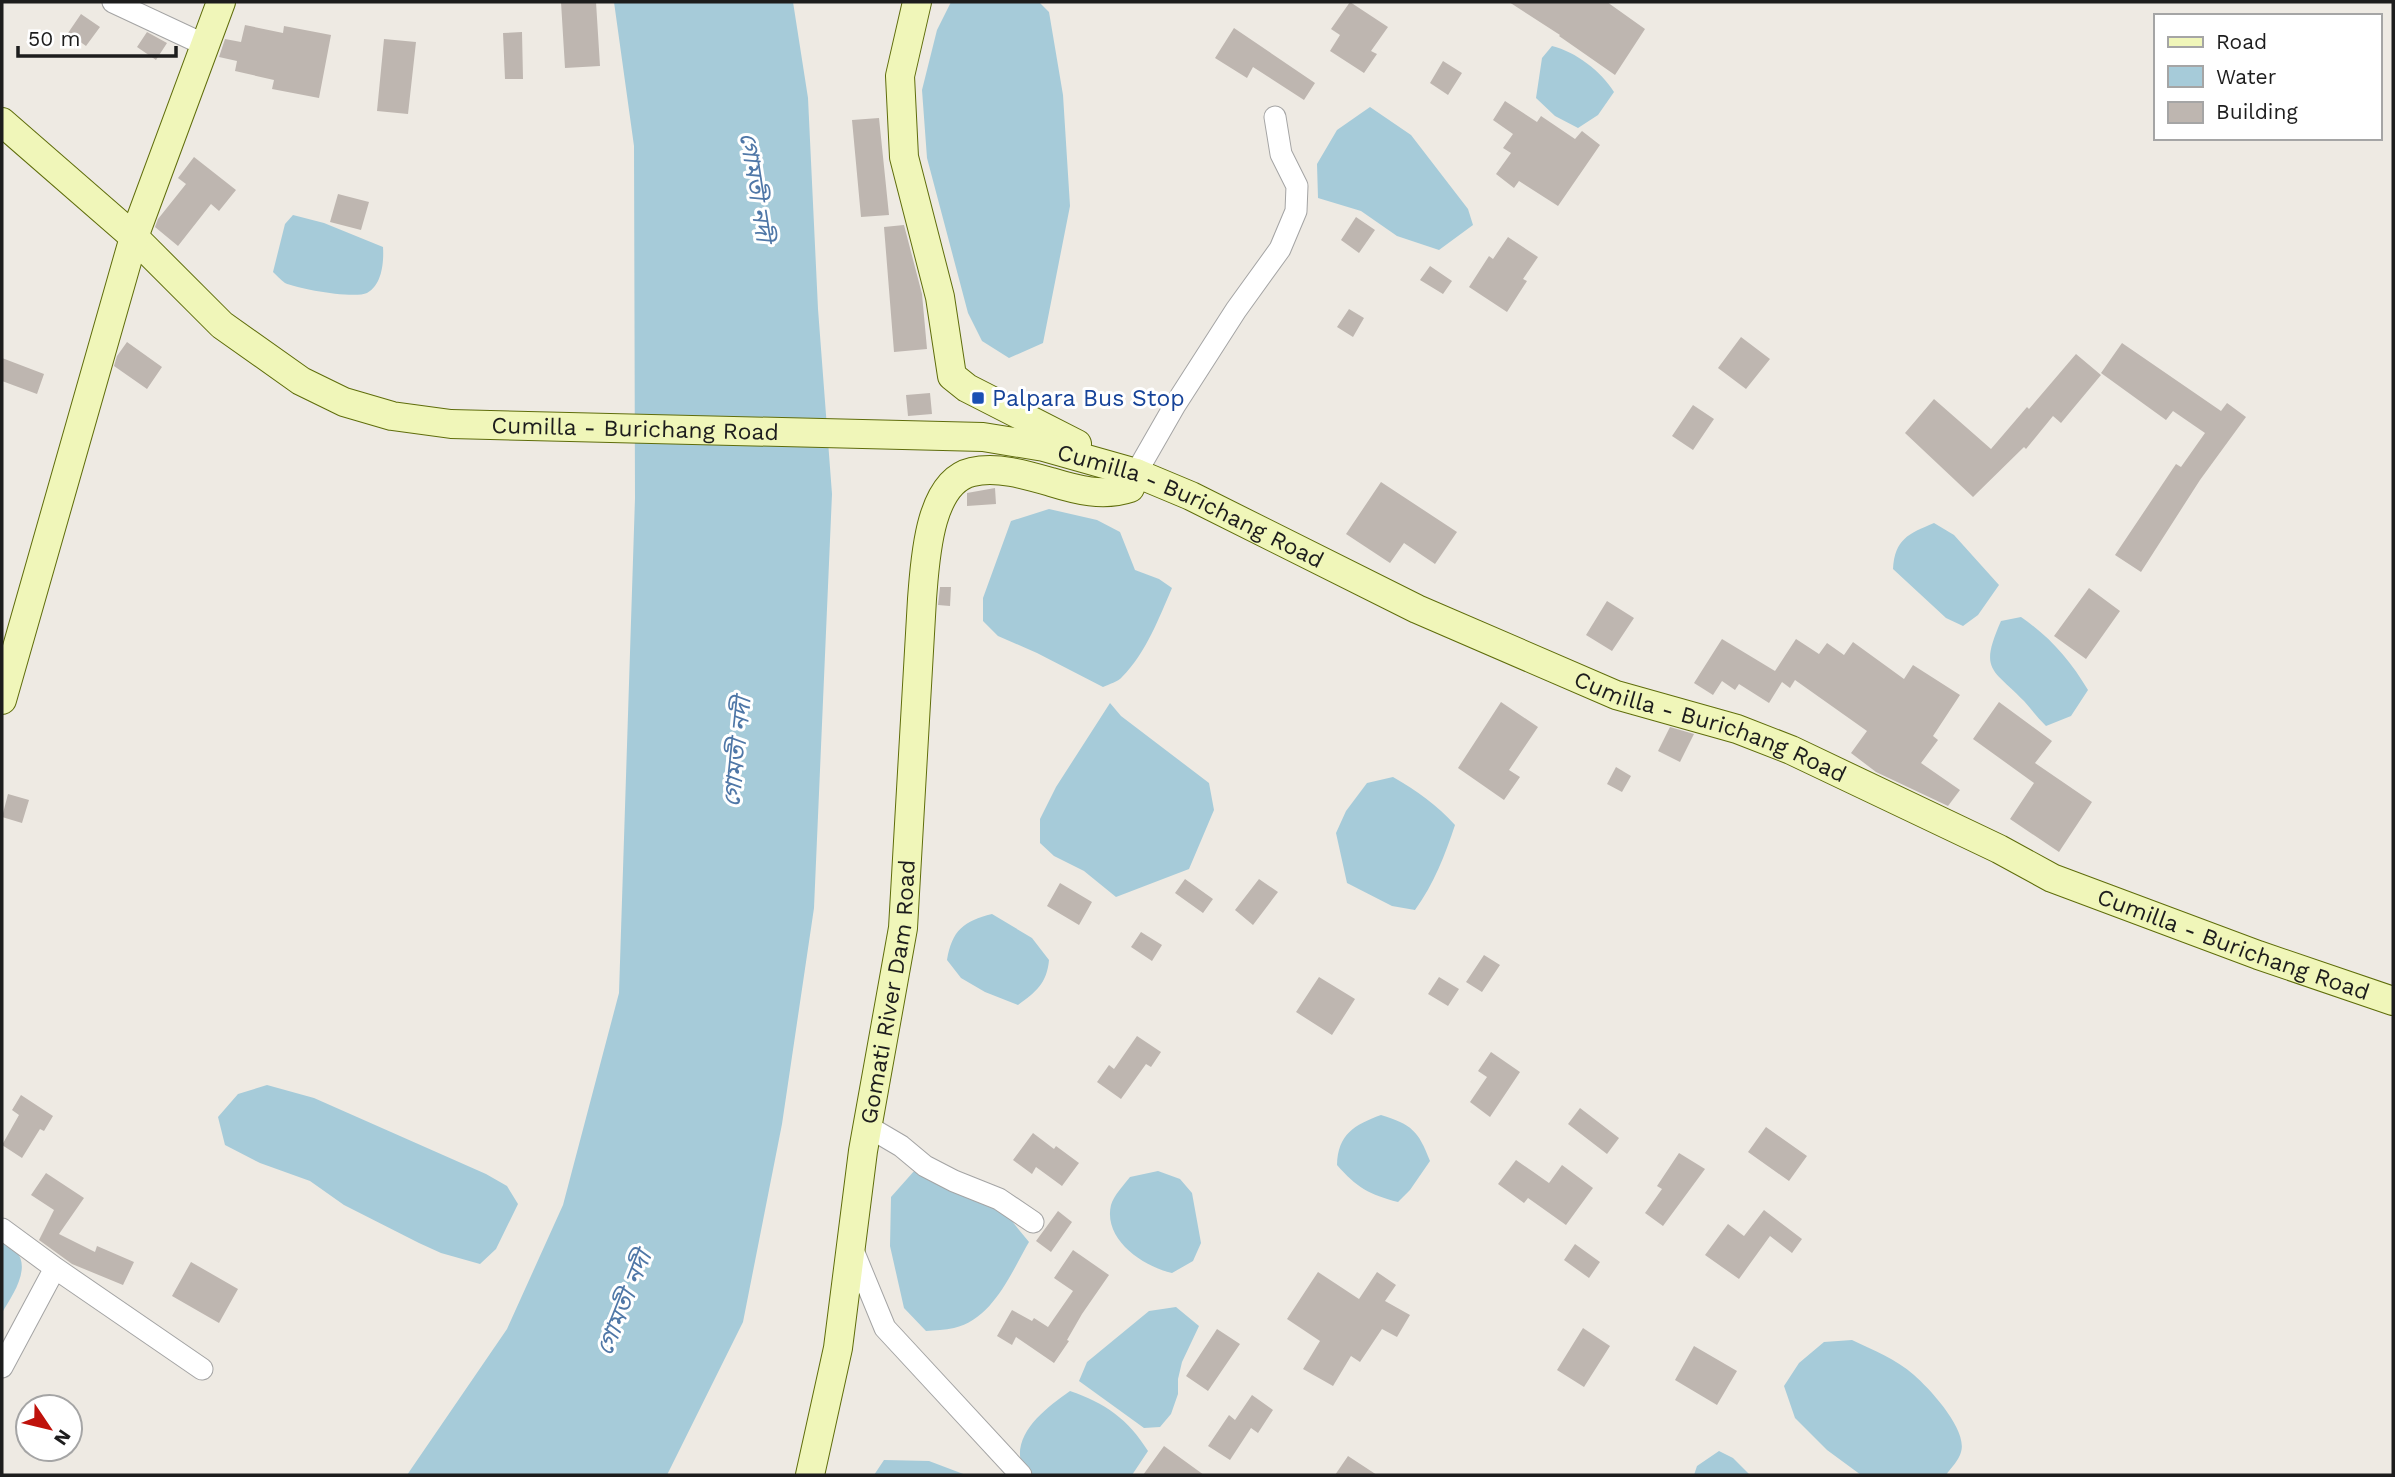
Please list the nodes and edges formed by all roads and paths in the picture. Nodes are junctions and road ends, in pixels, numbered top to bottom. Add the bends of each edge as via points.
1 (113, 2) edge
2 (221, 2) edge
3 (917, 2) edge
4 (205, 45) junction
5 (1275, 117) dead end
6 (2, 122) edge
7 (134, 237) junction
8 (1136, 473) junction
9 (2, 701) edge
10 (2393, 1001) edge
11 (867, 1126) junction
12 (1032, 1222) dead end
13 (2, 1229) edge
14 (852, 1248) junction
15 (55, 1268) junction
16 (2, 1367) edge
17 (202, 1369) dead end
18 (810, 1475) edge
19 (1021, 1475) edge

1 - 4 street
2 - 4 main road
3 - 8 main road via 900,76 904,157 940,297 952,376 967,388
4 - 7 main road
5 - 8 street via 1281,154 1297,186 1296,211 1280,249 1236,310
6 - 7 main road, Cumilla - Burichang Road
7 - 8 main road, Cumilla - Burichang Road via 222,325 301,381 344,402 392,416 451,424 959,436 1044,447
7 - 9 main road
8 - 10 main road, Cumilla - Burichang Road via 1417,609 1616,695 1791,750 2052,878
8 - 11 main road, Gomati River Dam Road via 1130,488 1093,492 1006,472 971,472 948,487 939,504 927,547 922,599 903,928
11 - 12 street via 925,1166 999,1199
11 - 14 main road, Gomati River Dam Road
13 - 15 street
14 - 18 main road, Gomati River Dam Road via 838,1348
14 - 19 street via 885,1328
15 - 16 street
15 - 17 street

